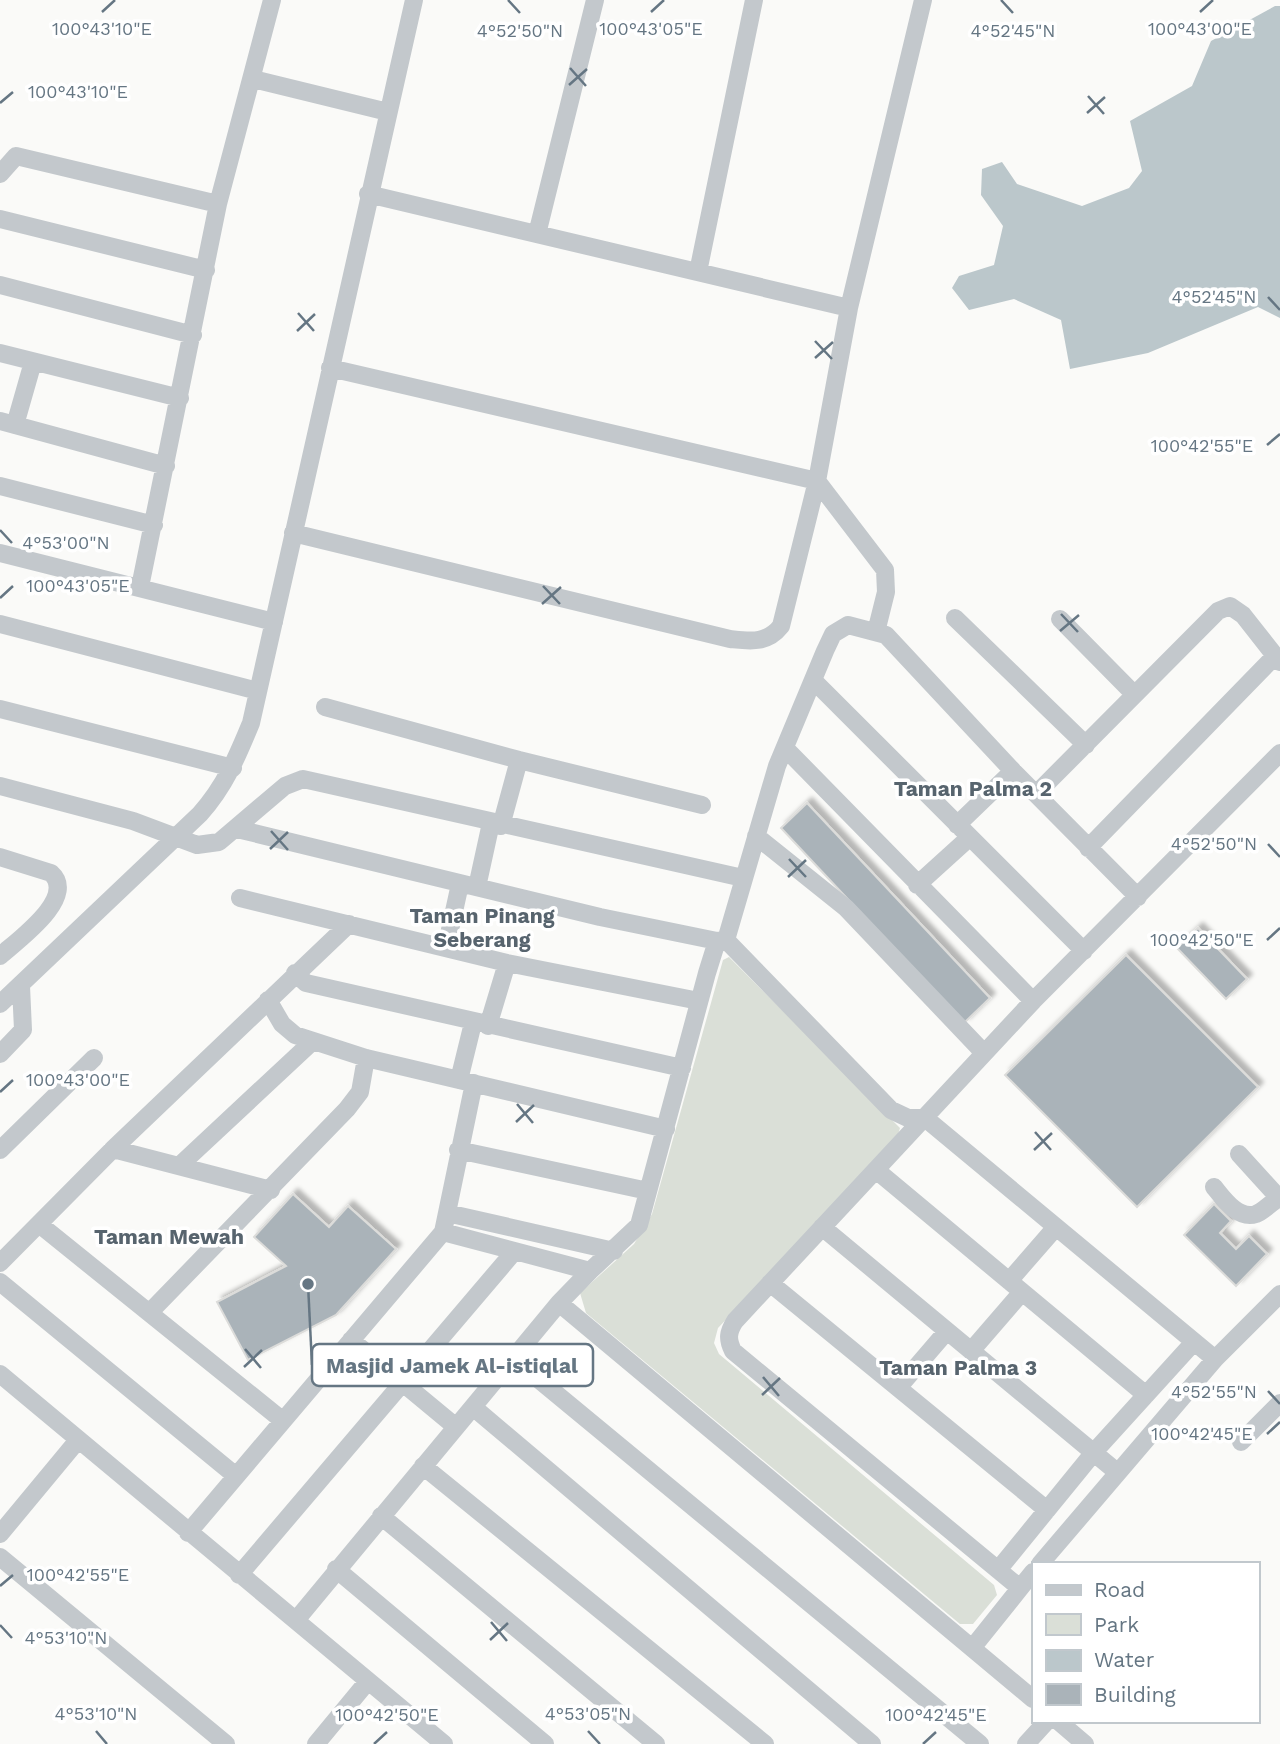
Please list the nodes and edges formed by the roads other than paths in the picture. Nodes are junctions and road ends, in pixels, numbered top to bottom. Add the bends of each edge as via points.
1 (272, 0) edge
2 (414, 0) edge
3 (595, 0) edge
4 (754, 0) edge
5 (923, 0) edge
6 (253, 79) junction
7 (388, 111) junction
8 (0, 174) edge
9 (369, 194) junction
10 (218, 204) junction
11 (0, 219) edge
12 (537, 234) junction
13 (206, 270) junction
14 (698, 272) junction
15 (0, 285) edge
16 (849, 307) junction
17 (193, 335) junction
18 (0, 353) edge
19 (33, 362) junction
20 (330, 368) junction
21 (180, 398) junction
22 (5, 427) edge
23 (166, 466) junction
24 (817, 481) junction
25 (0, 486) edge
26 (154, 524) junction
27 (293, 533) junction
28 (0, 553) edge
29 (140, 587) junction
30 (955, 618) dead end
31 (1060, 619) dead end
32 (274, 622) junction
33 (0, 624) edge
34 (876, 632) junction
35 (1278, 659) edge
36 (814, 681) junction
37 (258, 691) junction
38 (1134, 694) junction
39 (325, 707) dead end
40 (0, 709) edge
41 (1086, 745) junction
42 (785, 748) junction
43 (1280, 753) edge
44 (519, 760) junction
45 (233, 768) junction
46 (1013, 771) junction
47 (0, 786) edge
48 (1036, 794) junction
49 (702, 805) dead end
50 (496, 825) junction
51 (237, 829) junction
52 (963, 831) junction
53 (756, 836) junction
54 (175, 839) junction
55 (1088, 848) junction
56 (0, 858) edge
57 (743, 878) junction
58 (917, 885) junction
59 (469, 886) junction
60 (1138, 897) junction
61 (240, 898) dead end
62 (349, 924) junction
63 (8, 940) edge
64 (722, 941) junction
65 (446, 948) junction
66 (1084, 951) junction
67 (0, 956) edge
68 (507, 963) junction
69 (295, 973) junction
70 (21, 986) junction
71 (268, 1000) junction
72 (699, 1001) junction
73 (1033, 1001) junction
74 (0, 1004) edge
75 (481, 1025) junction
76 (313, 1041) junction
77 (984, 1053) junction
78 (0, 1054) edge
79 (94, 1058) dead end
80 (366, 1058) junction
81 (682, 1068) junction
82 (467, 1082) junction
83 (925, 1118) junction
84 (666, 1129) junction
85 (113, 1149) junction
86 (0, 1150) edge
87 (458, 1150) junction
88 (1239, 1154) dead end
89 (179, 1166) junction
90 (876, 1170) junction
91 (1214, 1187) dead end
92 (271, 1191) junction
93 (648, 1191) junction
94 (1280, 1198) edge
95 (447, 1213) junction
96 (39, 1224) junction
97 (822, 1227) junction
98 (1056, 1227) junction
99 (443, 1232) junction
100 (614, 1251) junction
101 (513, 1252) junction
102 (0, 1263) edge
103 (590, 1270) junction
104 (0, 1282) edge
105 (769, 1283) junction
106 (1016, 1287) junction
107 (1280, 1294) edge
108 (559, 1303) junction
109 (150, 1312) junction
110 (947, 1331) junction
111 (351, 1340) junction
112 (1194, 1342) junction
113 (971, 1352) junction
114 (514, 1359) junction
115 (1215, 1359) junction
116 (0, 1374) edge
117 (402, 1381) junction
118 (898, 1388) junction
119 (1146, 1395) junction
120 (473, 1407) junction
121 (1278, 1410) edge
122 (282, 1420) junction
123 (456, 1427) junction
124 (78, 1440) junction
125 (1241, 1442) dead end
126 (1095, 1451) junction
127 (423, 1466) junction
128 (1117, 1472) junction
129 (236, 1476) junction
130 (1047, 1510) junction
131 (381, 1516) junction
132 (188, 1533) junction
133 (0, 1534) edge
134 (0, 1557) edge
135 (1042, 1562) edge
136 (336, 1569) junction
137 (998, 1570) junction
138 (1032, 1573) edge
139 (239, 1575) junction
140 (1020, 1588) junction
141 (297, 1619) junction
142 (973, 1647) junction
143 (368, 1681) junction
144 (1032, 1698) edge
145 (1045, 1723) edge
146 (1060, 1723) edge
147 (226, 1744) edge
148 (316, 1744) edge
149 (444, 1744) edge
150 (545, 1744) edge
151 (656, 1744) edge
152 (765, 1744) edge
153 (872, 1744) edge
154 (980, 1744) edge
155 (1026, 1744) edge
156 (1085, 1744) edge

1 - 6 street
2 - 7 street
3 - 12 street
4 - 14 street
5 - 16 street
6 - 7 street
6 - 10 street
7 - 9 street
8 - 10 street via 16,156
9 - 12 street
9 - 20 street
10 - 13 street
11 - 13 street
12 - 14 street
13 - 17 street
14 - 16 street
15 - 17 street
16 - 24 street
17 - 21 street
18 - 19 street
19 - 21 street
19 - 22 street
20 - 24 street
20 - 27 street
21 - 23 street
22 - 23 street
23 - 26 street
24 - 27 street via 780,626 766,639 753,642
24 - 34 street via 885,570 886,592
25 - 26 street
26 - 29 street
27 - 32 street
28 - 29 street
29 - 32 street
30 - 41 street
31 - 38 street
32 - 37 street
33 - 37 street
34 - 36 street via 848,625 833,634
34 - 46 street via 886,635
35 - 38 street via 1243,615 1230,606 1218,611
35 - 55 street
36 - 42 street
36 - 52 street
37 - 45 street
38 - 41 street
39 - 44 street
40 - 45 street
41 - 48 street
42 - 53 street
42 - 58 street
43 - 60 street
44 - 49 street
44 - 50 street
45 - 54 street via 218,794
46 - 48 street
46 - 52 street
47 - 54 street via 133,821
48 - 55 street
50 - 51 street via 303,779 273,795
50 - 57 street
50 - 59 street
51 - 54 street via 219,842 197,845
51 - 59 street
52 - 58 street
52 - 66 street
53 - 57 street
53 - 77 street via 846,908
54 - 70 street
55 - 60 street
56 - 63 street via 51,873 60,889 44,915
57 - 64 street
58 - 73 street
59 - 64 street
59 - 65 street
60 - 66 street
61 - 62 street
62 - 65 street
62 - 69 street
63 - 67 street
64 - 72 street
64 - 83 street via 891,1110 908,1118
65 - 68 street
66 - 73 street
68 - 72 street
68 - 75 street
69 - 71 street
69 - 75 street via 306,983
70 - 74 street
70 - 78 street via 23,1030
71 - 76 street via 288,1030
71 - 85 street
72 - 81 street
73 - 77 street
75 - 81 street
75 - 82 street
76 - 80 street
76 - 89 street
77 - 83 street
79 - 86 street
80 - 82 street
80 - 92 street via 360,1092
81 - 84 street
82 - 84 street
82 - 87 street
83 - 90 street
83 - 98 street
84 - 93 street
85 - 89 street
85 - 96 street
87 - 93 street
87 - 95 street
88 - 94 street
89 - 92 street
90 - 97 street
90 - 106 street
91 - 94 street via 1231,1207 1245,1214 1256,1214
92 - 109 street
93 - 100 street via 639,1225
95 - 99 street
95 - 100 street
96 - 102 street
96 - 109 street
97 - 105 street
97 - 110 street
98 - 106 street
98 - 112 street
99 - 101 street
99 - 111 street
100 - 103 street
101 - 103 street
101 - 117 street
103 - 108 street
104 - 129 street
105 - 118 street
105 - 137 street via 729,1330 733,1351
106 - 113 street
106 - 119 street
107 - 115 street
108 - 114 street
108 - 142 street
109 - 122 street
110 - 113 street
110 - 118 street
111 - 117 street
111 - 122 street
112 - 115 street
112 - 119 street
113 - 126 street
114 - 120 street
114 - 154 street
115 - 128 street
116 - 124 street
117 - 123 street
117 - 139 street
118 - 130 street
119 - 126 street
120 - 123 street
120 - 153 street
121 - 125 street
122 - 129 street
123 - 127 street
124 - 132 street
124 - 133 street
126 - 128 street
126 - 130 street
127 - 131 street
127 - 152 street
128 - 135 street
129 - 132 street
130 - 137 street
131 - 136 street
131 - 151 street
132 - 139 street
134 - 147 street
136 - 141 street
136 - 150 street
137 - 140 street
138 - 140 street
139 - 141 street
140 - 142 street
141 - 143 street
142 - 144 street
143 - 148 street
143 - 149 street
145 - 155 street
146 - 156 street

